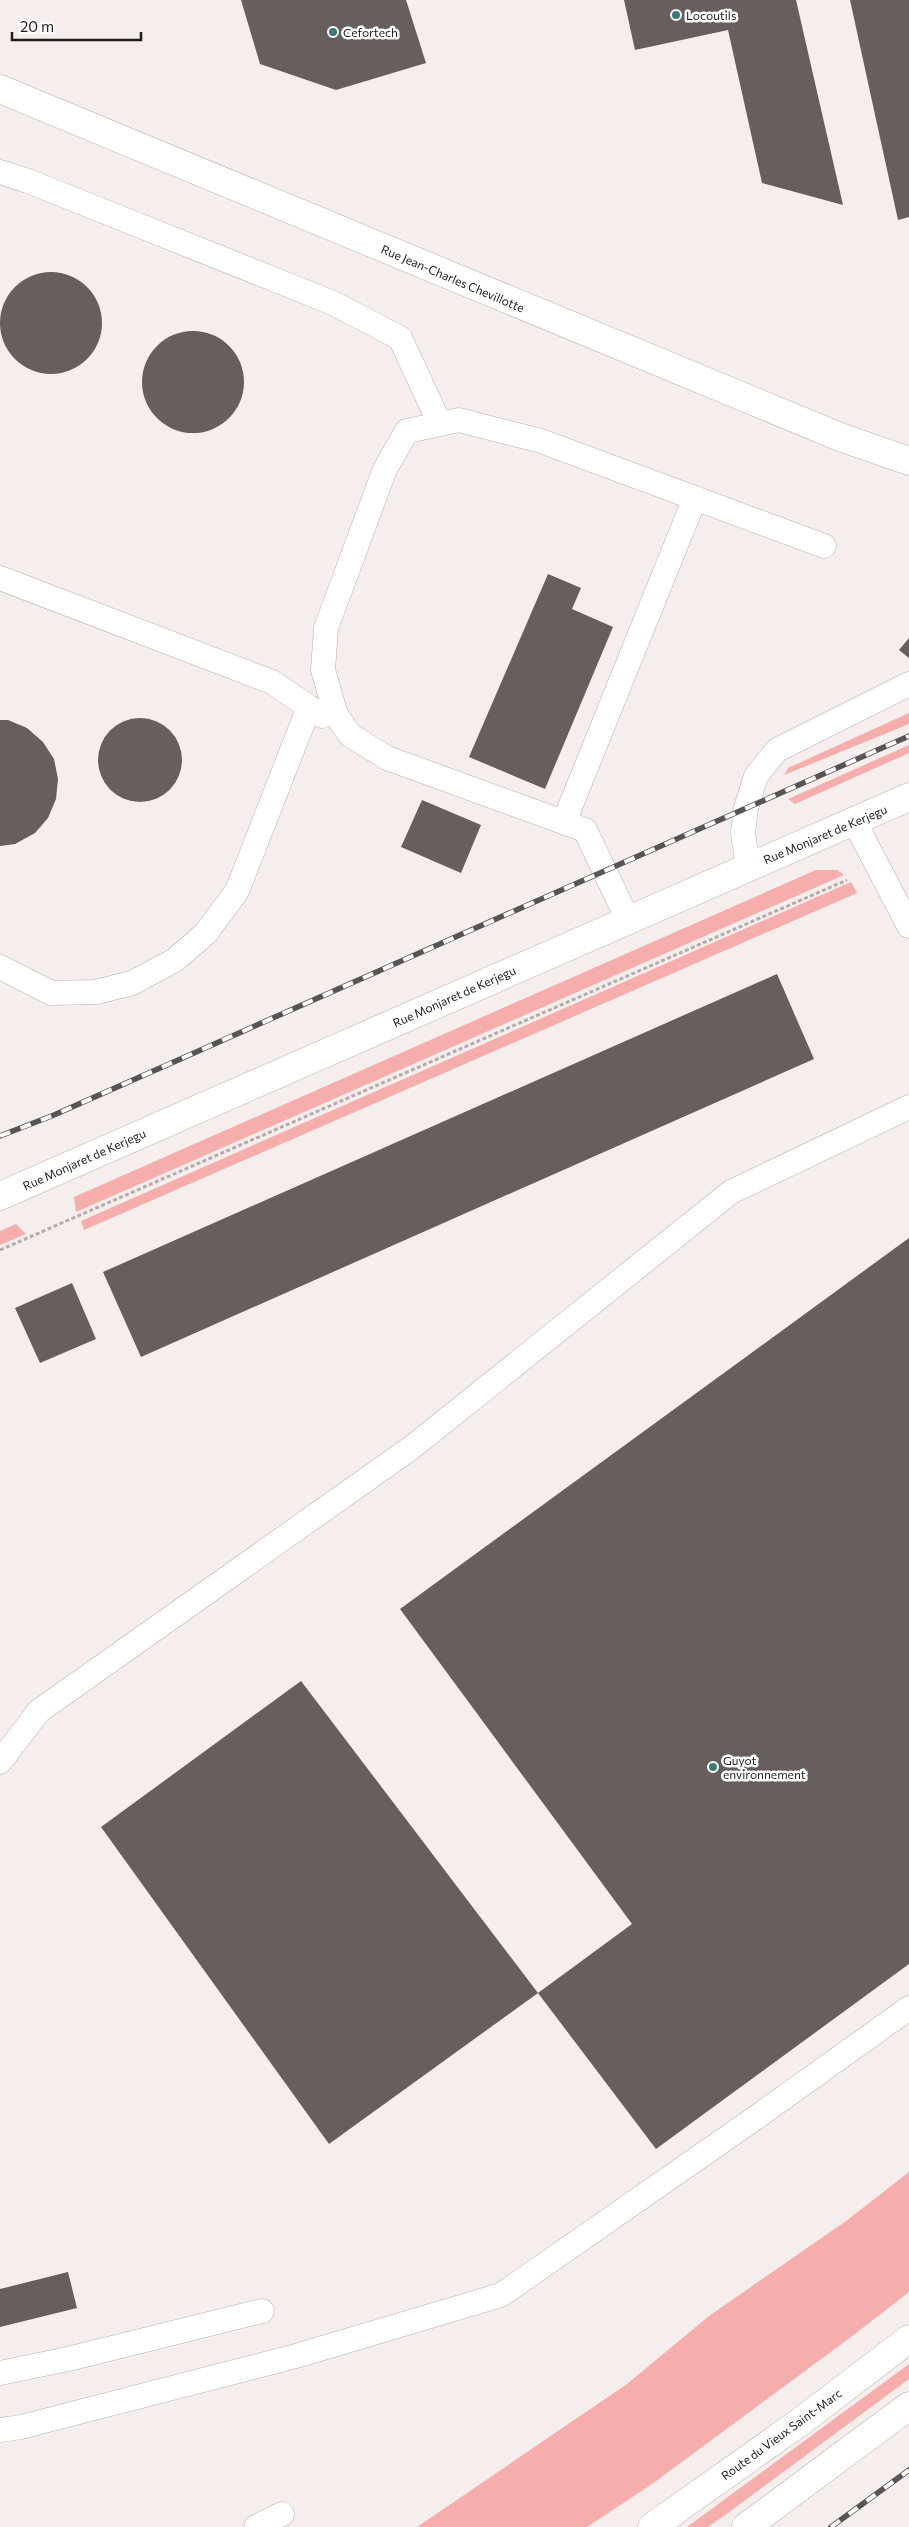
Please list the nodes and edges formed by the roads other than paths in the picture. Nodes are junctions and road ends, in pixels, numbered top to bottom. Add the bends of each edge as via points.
1 (0, 89) edge
2 (0, 172) edge
3 (440, 424) junction
4 (909, 461) edge
5 (695, 498) junction
6 (824, 546) dead end
7 (0, 578) edge
8 (909, 684) edge
9 (309, 708) junction
10 (350, 735) junction
11 (909, 797) edge
12 (854, 821) junction
13 (564, 822) junction
14 (748, 867) junction
15 (628, 920) junction
16 (909, 926) edge
17 (0, 967) edge
18 (909, 1107) edge
19 (0, 1196) edge
20 (0, 1762) edge
21 (909, 2008) edge
22 (262, 2311) dead end
23 (909, 2339) edge
24 (0, 2372) edge
25 (909, 2406) edge
26 (0, 2430) edge
27 (282, 2514) dead end
28 (256, 2527) edge
29 (652, 2527) edge
30 (746, 2527) edge

1 - 4 main road, Rue Jean-Charles Chevillotte via 822,430
2 - 3 lane via 333,303 400,338
3 - 5 lane via 459,420 541,441
3 - 10 lane via 407,431 385,469 326,628 323,670 336,715
5 - 6 lane
5 - 13 lane
7 - 9 lane via 272,682
8 - 14 lane via 777,750 756,776 746,808 743,833
9 - 10 lane
9 - 17 lane via 237,890 206,933 175,960 132,984 96,992 51,993
10 - 13 lane via 387,758
11 - 12 main road, Rue Monjaret de Kerjegu
12 - 14 main road, Rue Monjaret de Kerjegu
12 - 16 lane
13 - 15 lane via 585,830
14 - 15 main road, Rue Monjaret de Kerjegu
15 - 19 main road, Rue Monjaret de Kerjegu
18 - 20 lane via 731,1192 411,1448 39,1711
21 - 26 lane via 501,2295 296,2356
22 - 24 lane via 68,2359
23 - 29 main road, Route du Vieux Saint-Marc via 800,2422
25 - 30 main road
27 - 28 lane

